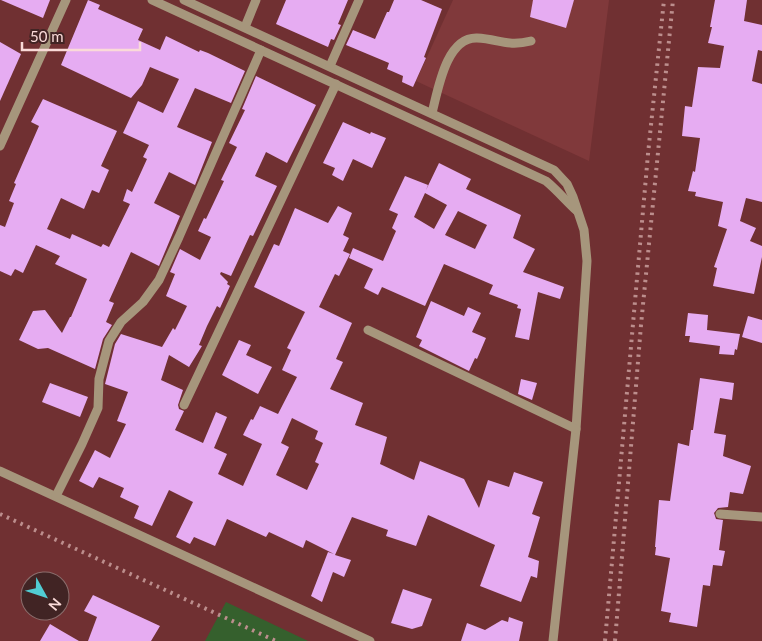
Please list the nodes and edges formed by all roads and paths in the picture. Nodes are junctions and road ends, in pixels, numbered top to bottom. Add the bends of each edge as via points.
1 (66, 0) edge
2 (152, 0) edge
3 (184, 0) edge
4 (256, 0) edge
5 (359, 0) edge
6 (245, 27) junction
7 (531, 41) dead end
8 (260, 50) junction
9 (330, 66) junction
10 (336, 84) junction
11 (432, 113) junction
12 (0, 146) edge
13 (577, 212) junction
14 (368, 330) dead end
15 (184, 405) dead end
16 (576, 429) junction
17 (0, 471) edge
18 (56, 496) junction
19 (720, 514) dead end
20 (762, 517) edge
21 (370, 641) edge
22 (553, 641) edge

1 - 12 street
2 - 8 street
3 - 6 street
4 - 6 street
5 - 9 street
6 - 9 street
7 - 11 street via 508,44 471,38 460,43 448,60
8 - 10 street
8 - 18 street via 159,280 143,302 121,322 109,341 99,380 94,420
9 - 11 street
10 - 13 street via 546,181
10 - 15 street
11 - 13 street via 554,170 567,184
13 - 16 street via 584,230 587,261
14 - 16 street
16 - 22 street
17 - 18 street
18 - 21 street
19 - 20 street

